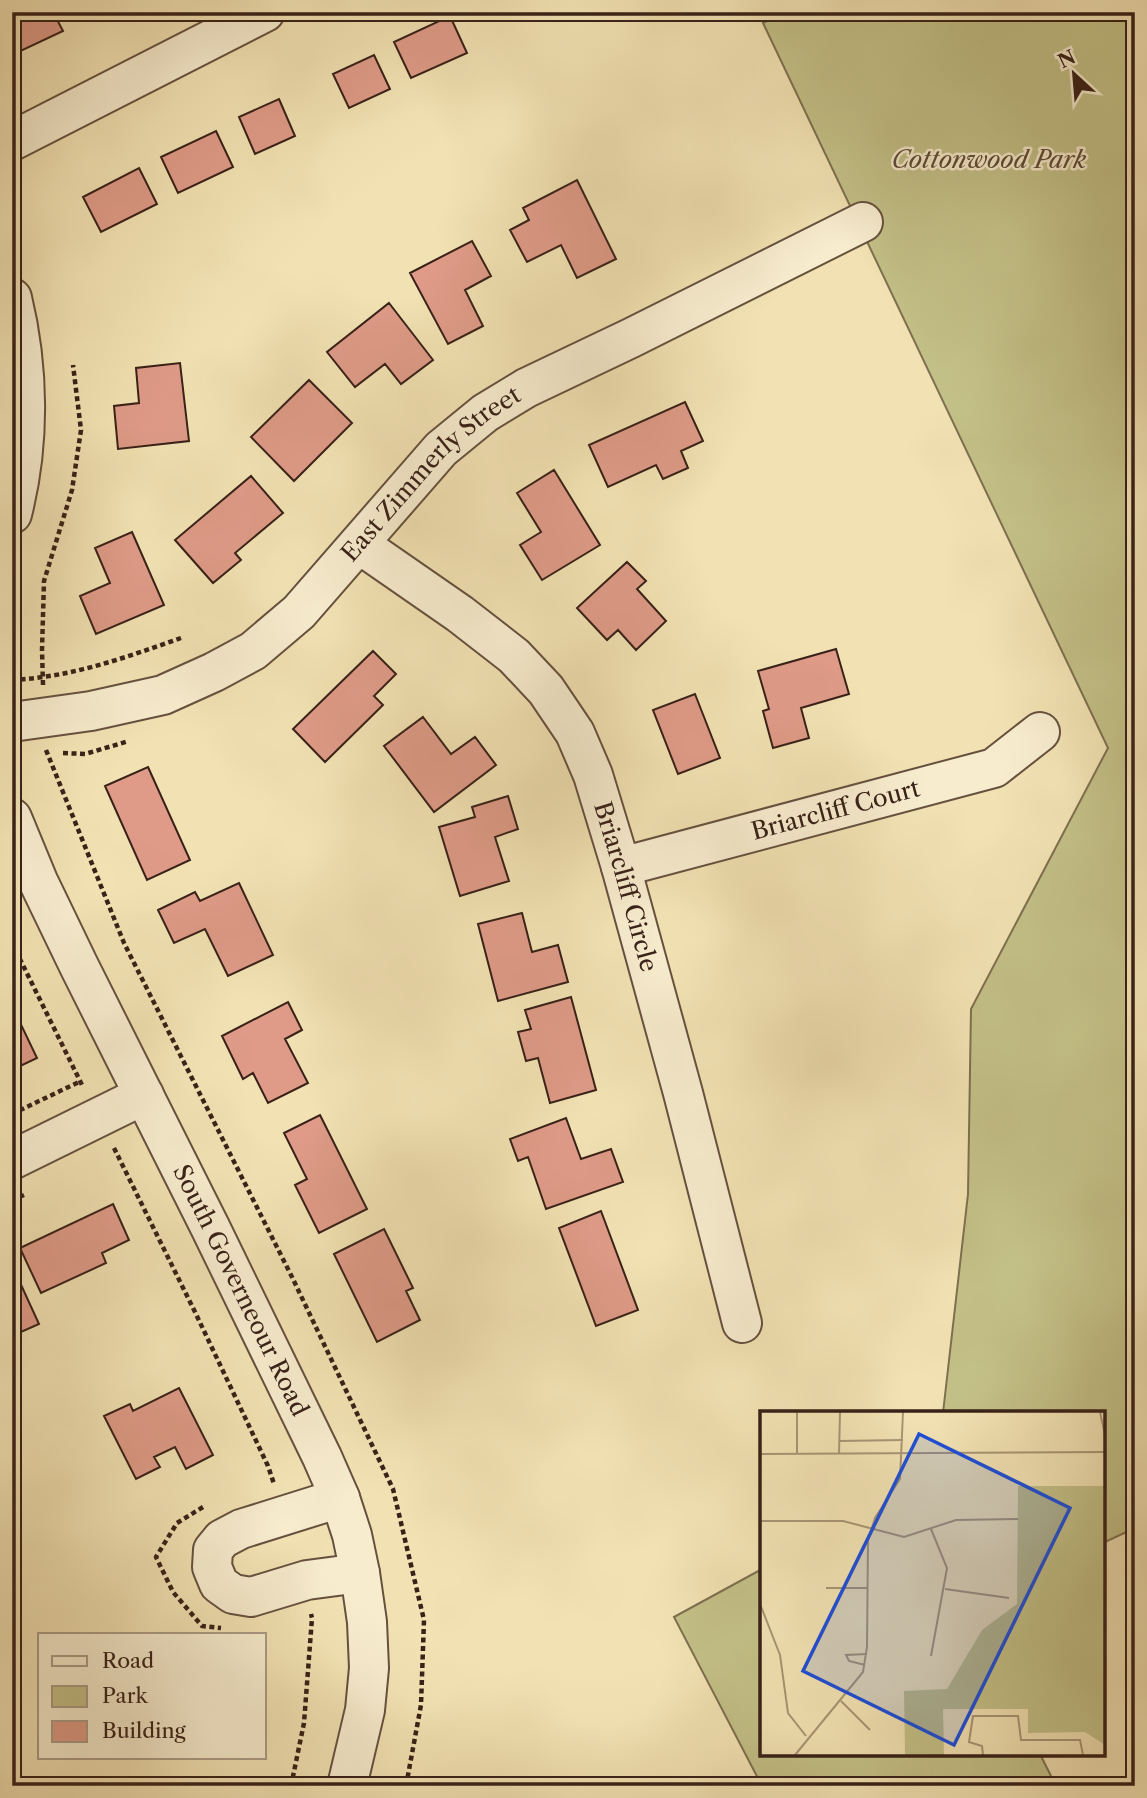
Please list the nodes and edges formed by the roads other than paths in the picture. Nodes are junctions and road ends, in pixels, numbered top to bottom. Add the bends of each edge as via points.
1 (265, 12) edge
2 (12, 141) edge
3 (863, 222) dead end
4 (12, 298) edge
5 (12, 514) edge
6 (359, 544) junction
7 (28, 720) edge
8 (1040, 732) dead end
9 (12, 818) edge
10 (621, 867) junction
11 (144, 1095) junction
12 (12, 1160) edge
13 (742, 1323) dead end
14 (340, 1498) junction
15 (360, 1573) junction
16 (347, 1786) edge

1 - 2 street
3 - 6 street, East Zimmerly Street via 526,387 441,449
4 - 5 street via 20,328 26,404
6 - 7 street, East Zimmerly Street via 299,612 253,651 214,672 163,695
6 - 10 street, Briarcliff Circle via 514,656 546,690 575,733 593,775
8 - 10 street, Briarcliff Court via 993,768
9 - 11 street, South Governeour Road via 38,881
10 - 13 street, Briarcliff Circle
11 - 12 street
11 - 14 street, South Governeour Road
14 - 15 street, South Governeour Road
14 - 15 street via 222,1539 213,1550 212,1567 219,1584 233,1594 251,1597 302,1582
15 - 16 street, South Governeour Road via 369,1668 365,1710

